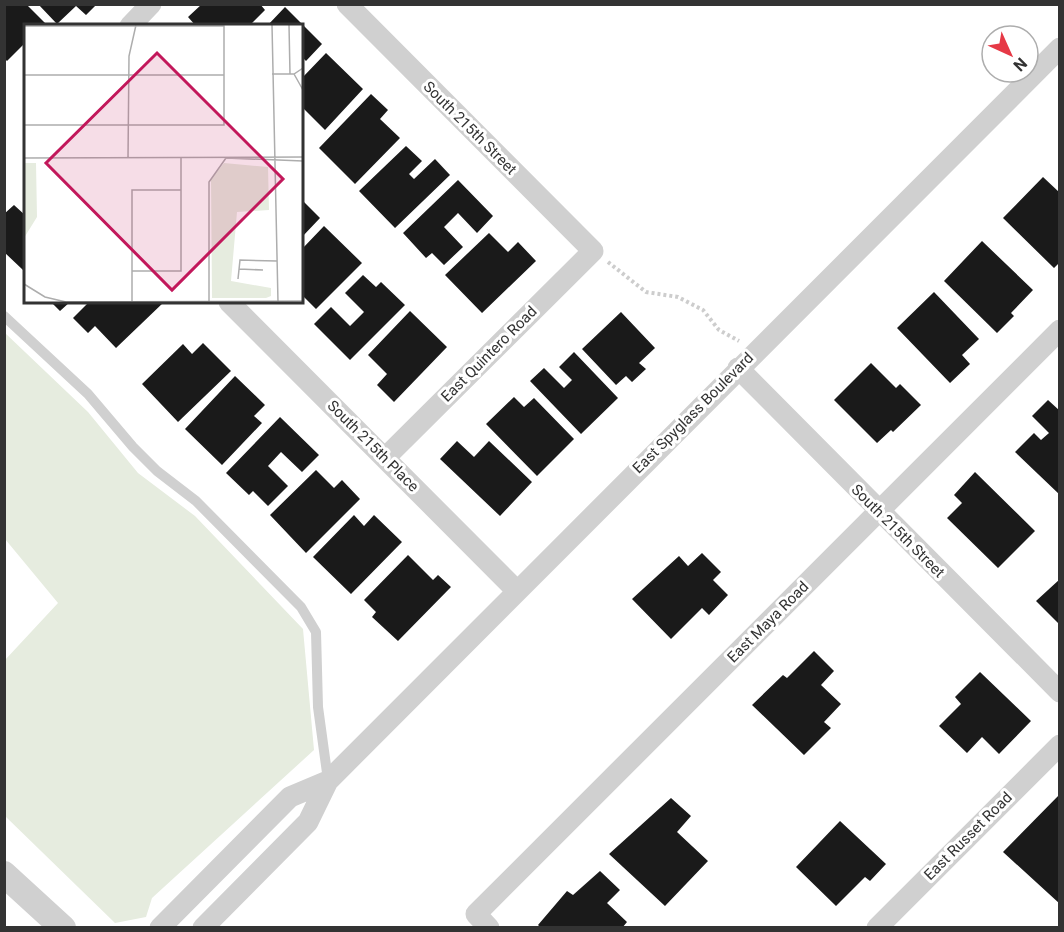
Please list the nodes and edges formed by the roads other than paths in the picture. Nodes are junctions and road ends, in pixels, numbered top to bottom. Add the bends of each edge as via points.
1 (151, 4) edge
2 (347, 4) edge
3 (132, 24) edge
4 (1059, 48) edge
5 (593, 250) joint
6 (230, 303) edge
7 (4, 316) edge
8 (1059, 330) edge
9 (738, 368) junction
10 (384, 458) junction
11 (879, 511) junction
12 (517, 591) junction
13 (1059, 692) edge
14 (1059, 745) edge
15 (328, 781) junction
16 (4, 874) edge
17 (482, 921) edge
18 (63, 927) edge
19 (160, 927) edge
20 (203, 927) edge
21 (877, 927) edge

1 - 3 street
2 - 5 street, South 215th Street
4 - 9 street, East Spyglass Boulevard
5 - 10 street, East Quintero Road
6 - 10 street, South 215th Place
7 - 15 lane via 88,394 133,447 196,501 301,608 316,632 318,707
8 - 11 street, East Maya Road
9 - 11 street, South 215th Street
9 - 12 street, East Spyglass Boulevard
10 - 12 street, South 215th Place
11 - 13 street, South 215th Street
11 - 17 street, East Maya Road
12 - 15 street, East Spyglass Boulevard
14 - 21 street, East Russet Road
15 - 19 street, East Spyglass Boulevard via 290,796
15 - 20 street, East Spyglass Boulevard via 308,822
16 - 18 street

